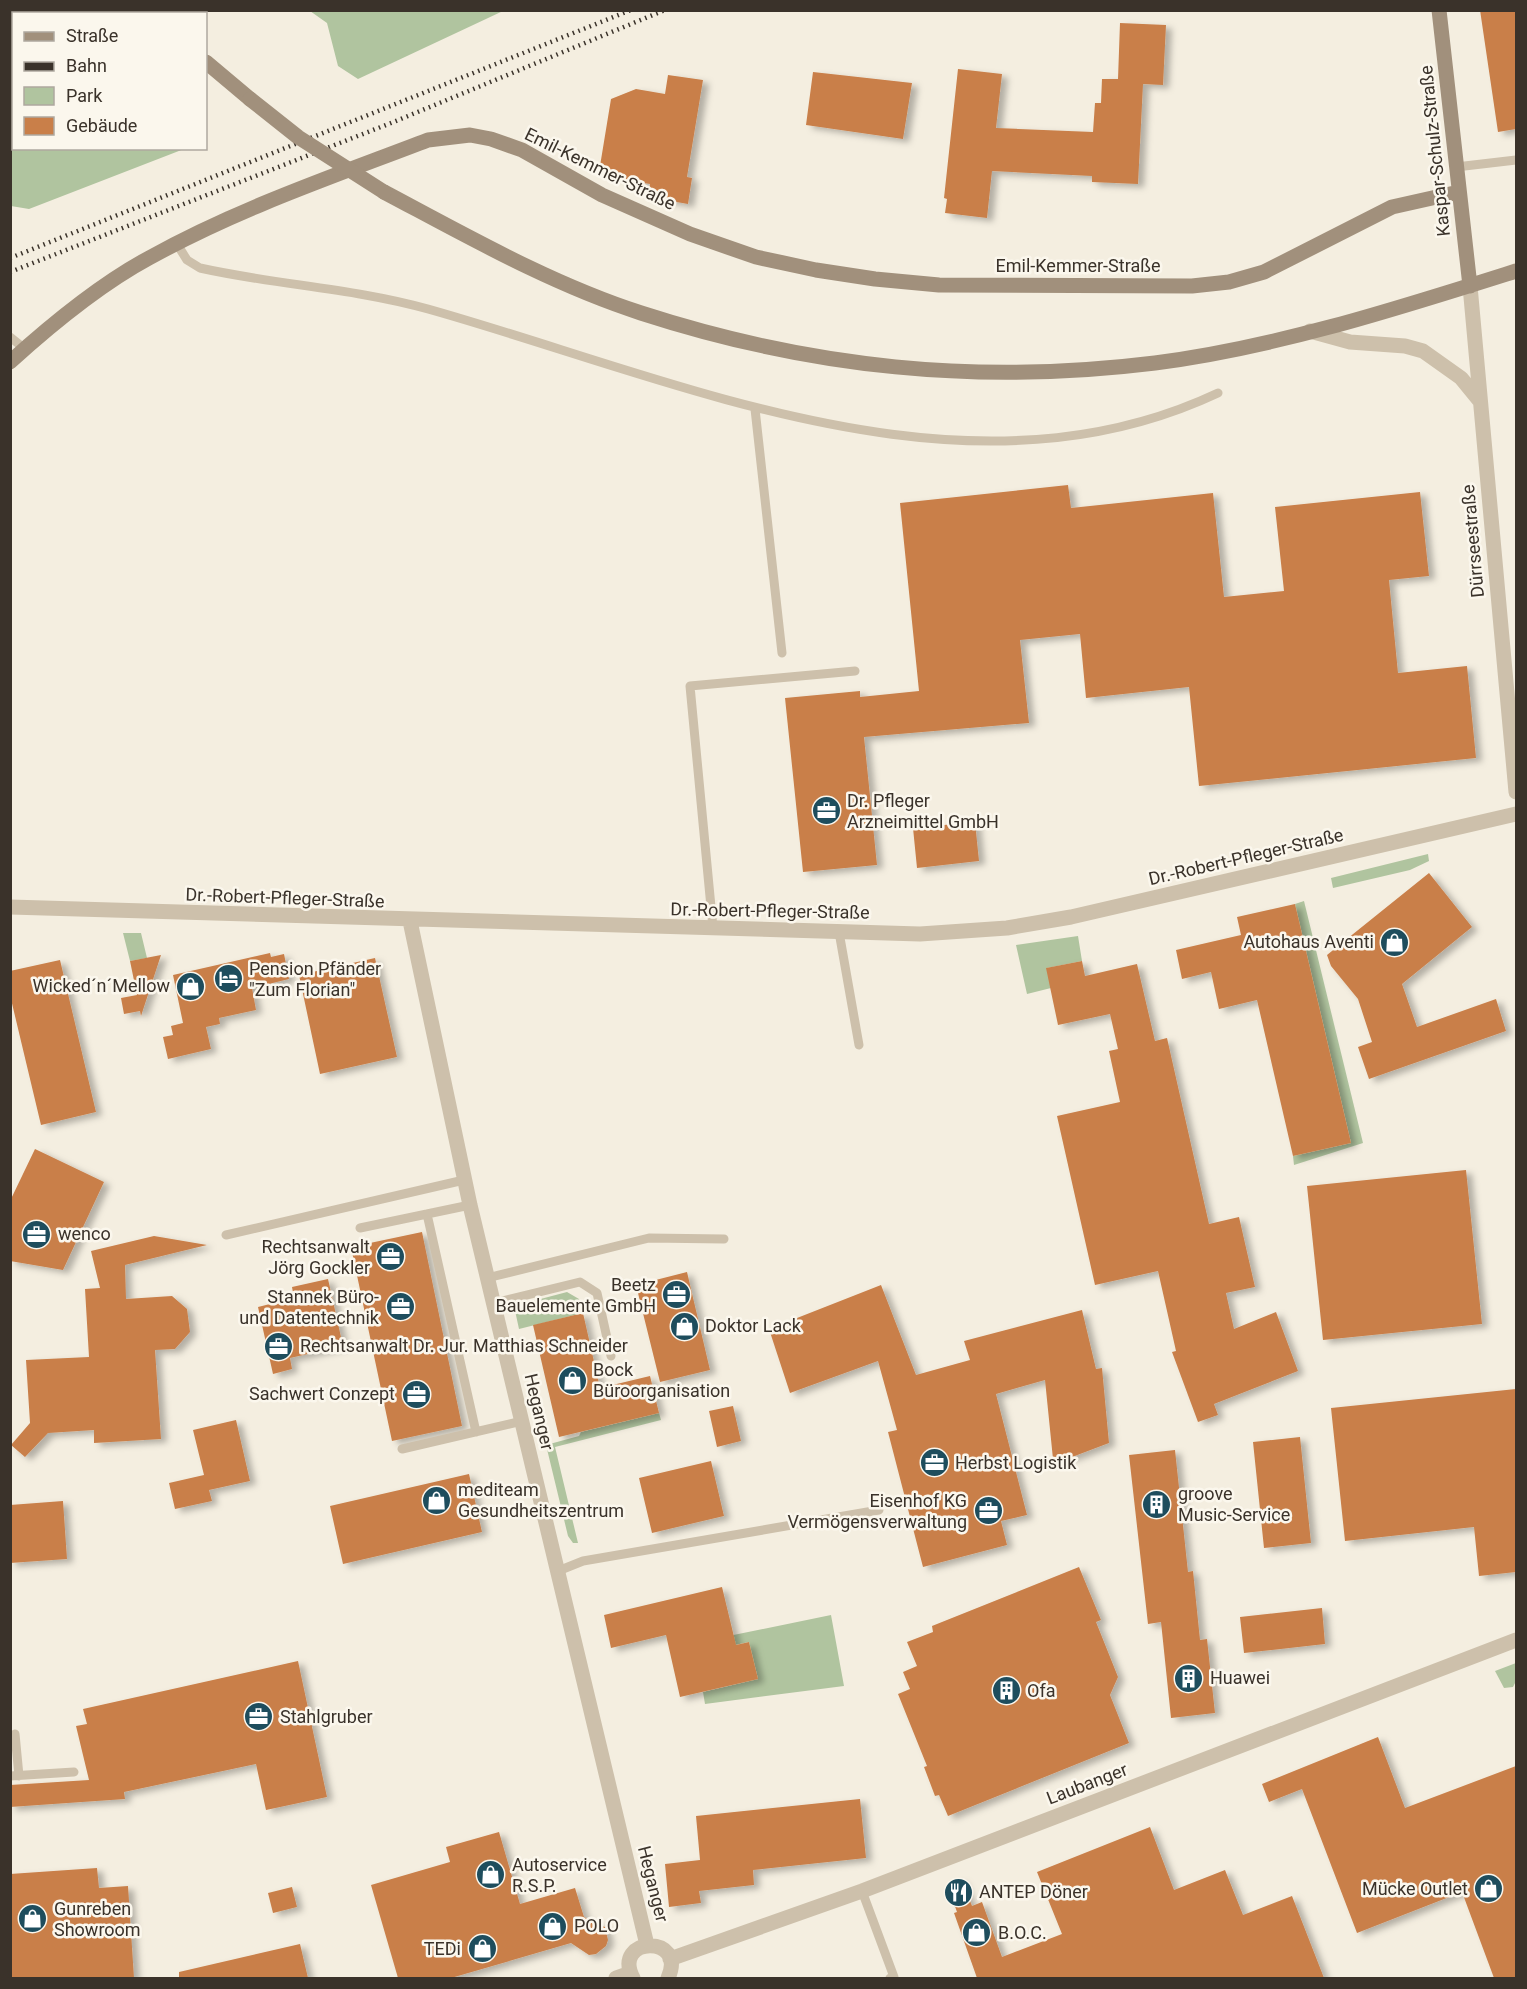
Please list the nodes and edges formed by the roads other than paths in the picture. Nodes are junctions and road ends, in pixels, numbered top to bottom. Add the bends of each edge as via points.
1 (1439, 10) edge
2 (207, 63) edge
3 (1516, 160) edge
4 (1456, 167) junction
5 (1459, 192) junction
6 (177, 244) junction
7 (1516, 271) edge
8 (1470, 286) junction
9 (1310, 331) junction
10 (10, 337) edge
11 (25, 349) junction
12 (10, 362) edge
13 (1218, 393) dead end
14 (1479, 400) junction
15 (755, 409) junction
16 (782, 653) dead end
17 (855, 671) dead end
18 (1516, 792) edge
19 (1516, 814) edge
20 (10, 907) edge
21 (410, 921) junction
22 (713, 928) junction
23 (839, 932) junction
24 (859, 1045) dead end
25 (464, 1180) junction
26 (470, 1205) junction
27 (427, 1215) junction
28 (360, 1228) dead end
29 (226, 1235) dead end
30 (724, 1239) dead end
31 (487, 1278) junction
32 (494, 1303) junction
33 (611, 1356) dead end
34 (522, 1421) junction
35 (476, 1432) junction
36 (402, 1449) dead end
37 (879, 1509) dead end
38 (558, 1571) junction
39 (1516, 1640) edge
40 (15, 1734) dead end
41 (74, 1772) dead end
42 (15, 1776) edge
43 (862, 1891) junction
44 (647, 1945) junction
45 (670, 1959) junction
46 (626, 1977) edge
47 (668, 1978) edge
48 (891, 1978) edge

1 - 4 street, Kaspar-Schulz-Straße
2 - 9 street, bridge via 298,137 384,192 519,262 639,312 782,352 875,366 982,372 1155,363
3 - 4 lane
4 - 5 street, Kaspar-Schulz-Straße
5 - 6 street, Emil-Kemmer-Straße via 1392,207 1296,258 1229,282 1192,286 939,285 875,279 756,257 650,217 522,150 470,135 428,140 298,190
5 - 8 street, Kaspar-Schulz-Straße
6 - 11 street, Emil-Kemmer-Straße via 94,293
6 - 15 lane via 187,260 200,268 345,290 426,309
7 - 8 street
8 - 9 street
8 - 14 street, Dürrseestraße
9 - 14 street via 1350,342 1423,351 1461,378
10 - 11 lane
11 - 12 street, Emil-Kemmer-Straße
13 - 15 lane via 1179,411 1076,436 1002,441 908,436
14 - 18 street, Dürrseestraße
15 - 16 lane
17 - 22 lane via 690,686
19 - 23 street, Dr.-Robert-Pfleger-Straße via 1036,924 920,934
20 - 21 street, Dr.-Robert-Pfleger-Straße
21 - 22 street, Dr.-Robert-Pfleger-Straße
21 - 25 street, Heganger
22 - 23 street, Dr.-Robert-Pfleger-Straße
23 - 24 lane
25 - 26 street, Heganger
25 - 29 lane
26 - 27 lane
26 - 31 street, Heganger
27 - 28 lane
27 - 35 lane
30 - 31 lane via 649,1238
31 - 32 street, Heganger
32 - 33 lane via 580,1282 597,1293
32 - 34 street, Heganger
34 - 35 lane
34 - 38 street, Heganger
35 - 36 lane
37 - 38 lane via 583,1561
38 - 44 street, Heganger
39 - 43 street, Laubanger
40 - 42 lane
41 - 42 lane
43 - 45 street, Laubanger
43 - 48 lane via 894,1977
44 - 45 street via 659,1947
44 - 46 street via 635,1950
45 - 47 street

